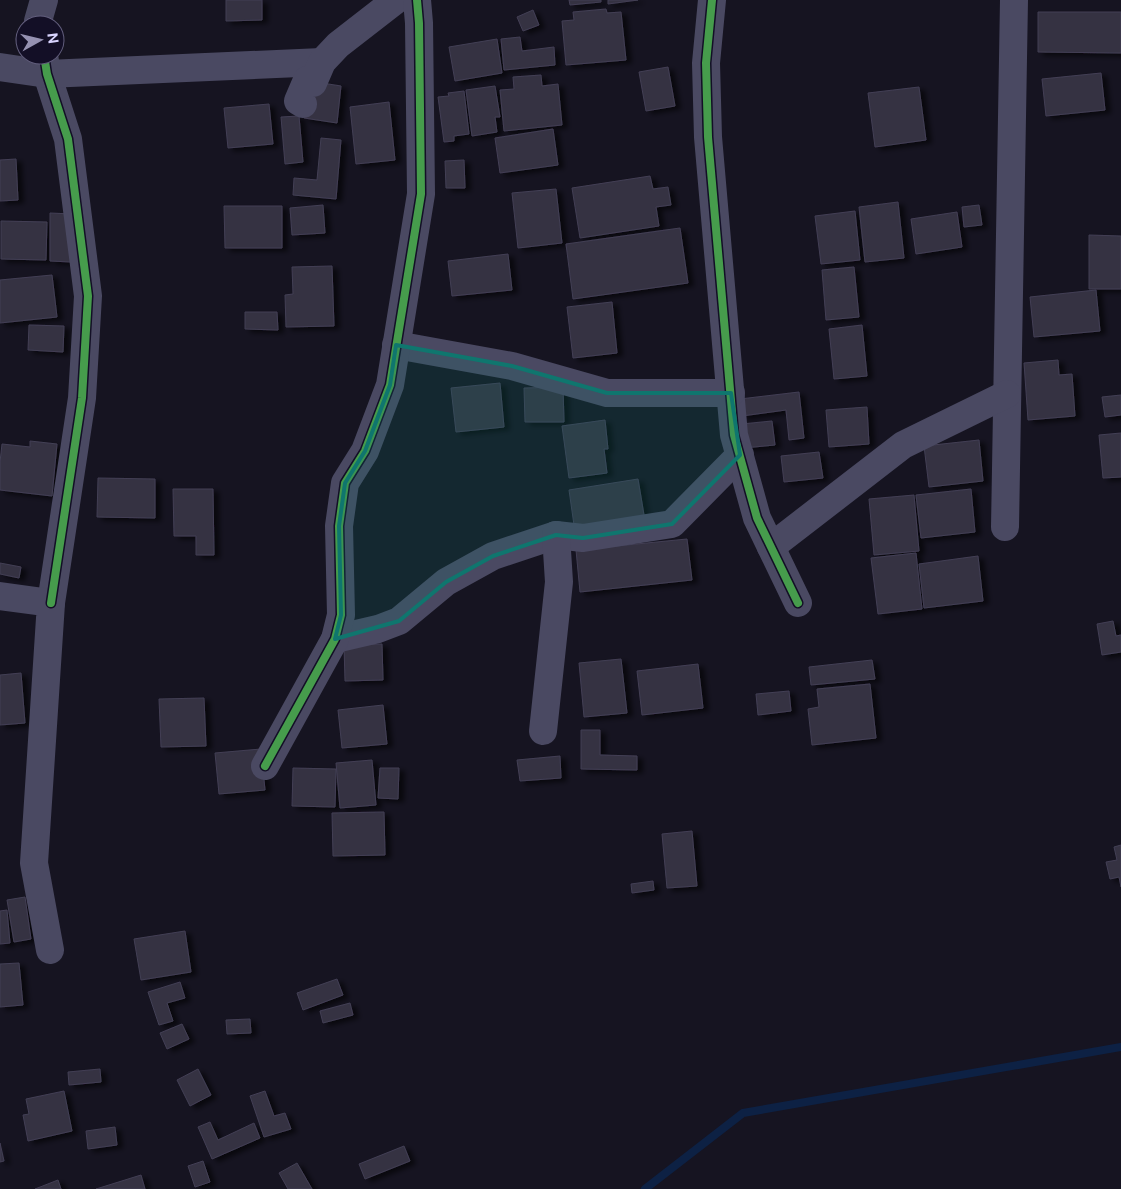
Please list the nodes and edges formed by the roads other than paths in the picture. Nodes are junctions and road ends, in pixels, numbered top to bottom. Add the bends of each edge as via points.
1 (44, 0) edge
2 (396, 0) edge
3 (417, 0) edge
4 (712, 0) edge
5 (1014, 0) edge
6 (40, 15) edge
7 (322, 62) junction
8 (45, 65) edge
9 (65, 65) edge
10 (0, 67) edge
11 (304, 104) dead end
12 (396, 345) junction
13 (731, 393) junction
14 (1008, 394) junction
15 (740, 455) junction
16 (1005, 527) dead end
17 (556, 535) junction
18 (771, 547) junction
19 (0, 596) edge
20 (51, 603) junction
21 (798, 603) dead end
22 (336, 638) junction
23 (543, 731) dead end
24 (265, 766) dead end
25 (50, 950) dead end

1 - 6 street
2 - 7 street via 338,45
3 - 12 street via 421,194
4 - 13 street via 706,63 708,137
5 - 14 street
7 - 9 street
7 - 11 street via 313,83 307,80 298,101
8 - 10 street
8 - 20 street via 68,139 88,296 82,398
12 - 13 street via 512,366 606,393
12 - 22 street via 390,385 365,451 345,483 339,526 341,615
13 - 15 street via 734,435
14 - 16 street
14 - 18 street via 903,445
15 - 17 street via 672,524 582,538
15 - 18 street via 757,518
17 - 22 street via 493,556 446,582 399,621
17 - 23 street via 559,582
18 - 21 street
19 - 20 street
20 - 25 street via 34,863
22 - 24 street

